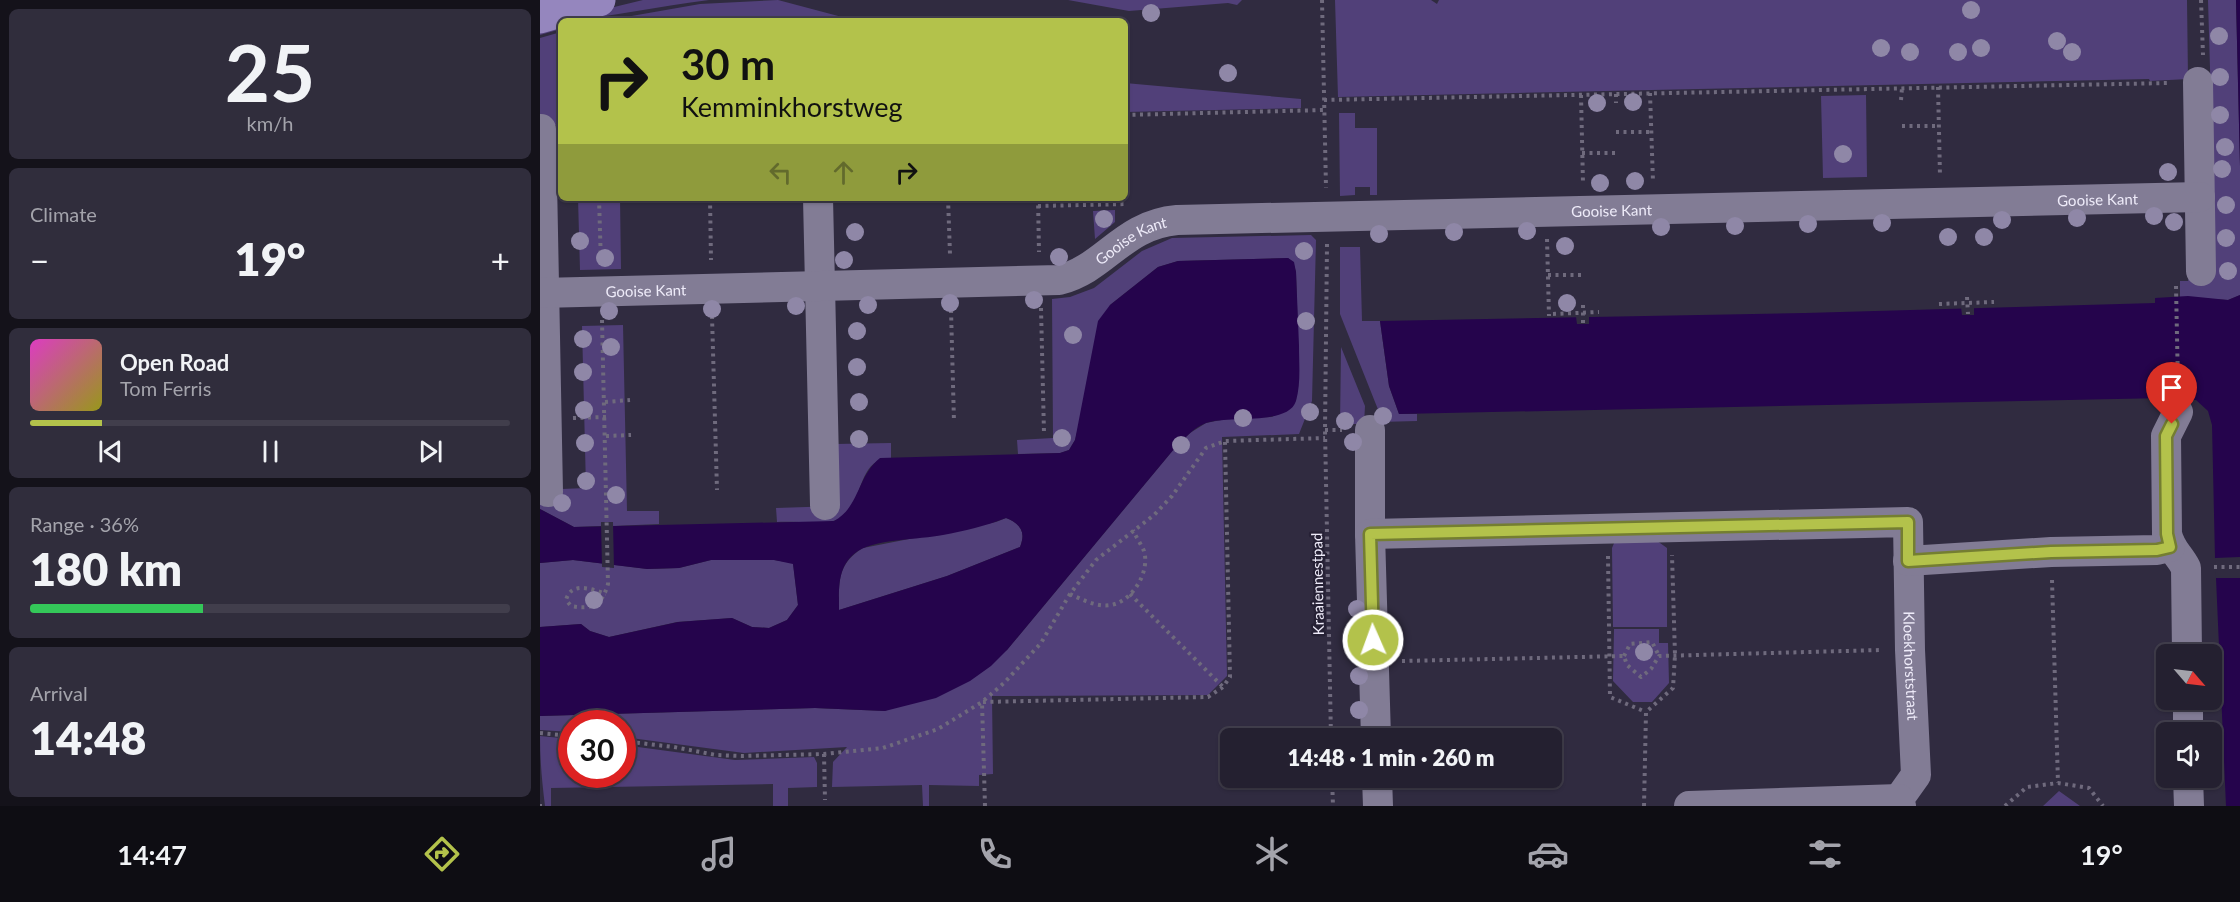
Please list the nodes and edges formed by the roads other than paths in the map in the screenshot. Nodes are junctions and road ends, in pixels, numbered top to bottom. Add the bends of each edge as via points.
1 (599, 0) edge
2 (540, 17) edge
3 (2198, 82) road end
4 (541, 129) edge
5 (2200, 197) junction
6 (819, 201) edge
7 (2189, 277) road end
8 (820, 286) junction
9 (542, 293) edge
10 (2178, 412) road end
11 (1370, 430) dead end
12 (549, 492) dead end
13 (825, 505) dead end
14 (1370, 534) junction
15 (2170, 547) junction
16 (1908, 561) junction
17 (2187, 644) edge
18 (1376, 728) edge
19 (1377, 788) edge
20 (2188, 788) edge
21 (1900, 803) edge
22 (1378, 806) edge
23 (1689, 806) edge
24 (2188, 806) edge

1 - 2 highway
3 - 5 street
4 - 9 street
5 - 7 street
5 - 8 street, Gooise Kant via 1177,220 1144,227 1079,273 1059,280
6 - 8 street
8 - 9 street, Gooise Kant
8 - 13 street
9 - 12 street
10 - 15 street via 2166,436
11 - 14 street
14 - 16 street, Kloekhorststraat via 1908,522
14 - 18 street
15 - 16 street
15 - 17 street via 2186,568
16 - 21 street, Kloekhorststraat via 1916,775
19 - 22 street
20 - 24 street
21 - 23 street

